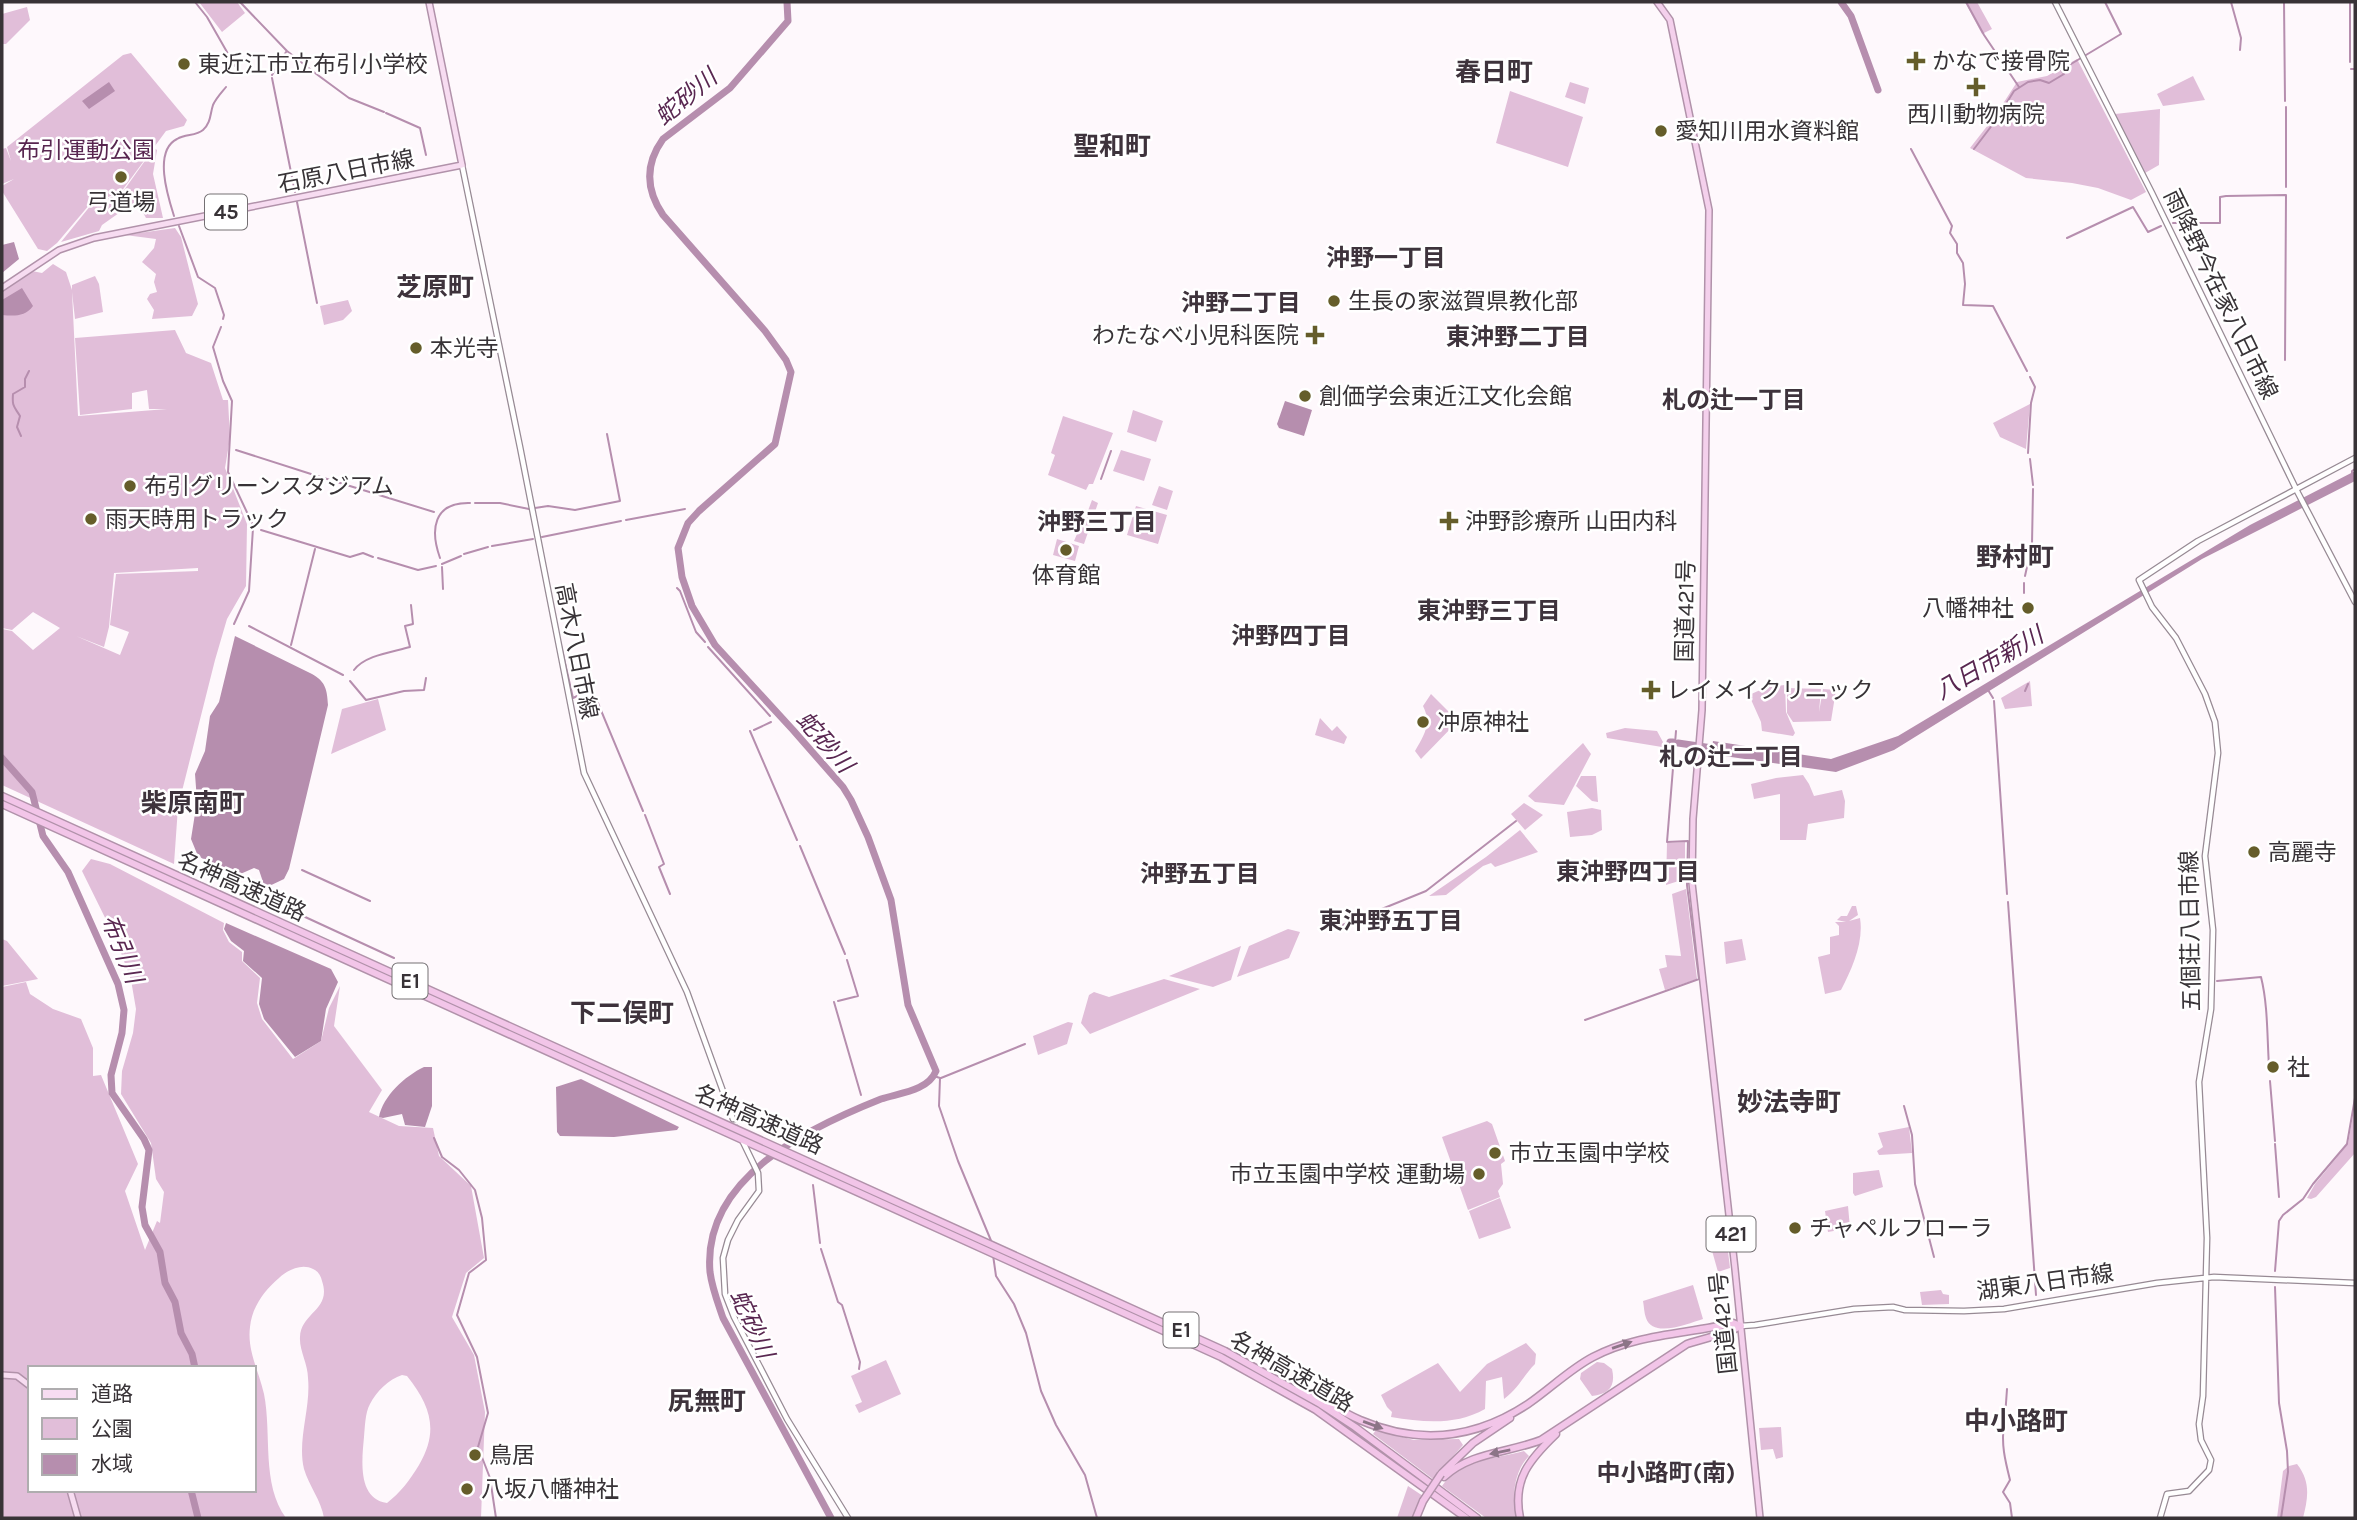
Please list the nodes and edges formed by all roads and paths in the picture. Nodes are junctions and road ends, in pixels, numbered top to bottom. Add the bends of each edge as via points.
1 (429, 2) edge
2 (1657, 2) edge
3 (2055, 2) edge
4 (462, 165) junction
5 (2, 288) edge
6 (2355, 458) edge
7 (2297, 491) junction
8 (2355, 602) edge
9 (2, 796) edge
10 (2, 804) edge
11 (733, 1119) tunnel mouth
12 (743, 1142) tunnel mouth
13 (788, 1156) junction
14 (860, 1188) junction
15 (2207, 1279) junction
16 (2355, 1283) edge
17 (1741, 1326) junction
18 (1224, 1351) junction
19 (2, 1375) edge
20 (28, 1384) edge
21 (1526, 1405) junction
22 (1559, 1430) junction
23 (1442, 1476) junction
24 (71, 1492) edge
25 (1444, 1502) junction
26 (78, 1518) edge
27 (848, 1518) edge
28 (1418, 1518) edge
29 (1459, 1518) edge
30 (1466, 1518) edge
31 (1477, 1518) edge
32 (1520, 1518) edge
33 (1760, 1518) edge
34 (2160, 1518) edge

1 - 4 main road
2 - 17 highway, 国道421号 / 421 via 1670,20 1709,210 1702,710 1692,883
3 - 7 main road, 雨降野今在家八日市線
4 - 5 main road, 石原八日市線 / 45 via 94,238 59,250
4 - 11 main road, 高木八日市線 via 584,773 687,992
6 - 7 main road, 五個荘八日市線
7 - 8 main road, 雨降野今在家八日市線
7 - 15 main road, 五個荘八日市線 via 2198,541 2139,580 2205,694 2218,735 2205,856 2213,930 2211,1009 2199,1082
9 - 13 highway, 名神高速道路 / E1 via 776,1146
10 - 13 highway, 名神高速道路 / E1
12 - 27 main road via 758,1173 759,1191 726,1247 725,1294 782,1408
13 - 14 highway, 名神高速道路 / E1
14 - 18 highway, 名神高速道路 / E1
14 - 25 highway, 名神高速道路 / E1 via 1260,1377 1351,1433
15 - 16 main road, 湖東八日市線
15 - 17 main road, 湖東八日市線 via 1992,1310 1854,1309
15 - 34 main road, 五個荘八日市線 via 2199,1424 2211,1460 2209,1470 2189,1491 2167,1494
21 -> 17 highway via 1580,1365 1612,1348 1733,1323
17 - 22 highway via 1687,1345
17 - 33 highway, 国道421号 / 421
18 -> 21 highway via 1357,1419 1402,1433 1428,1436 1473,1430
18 - 31 highway, 名神高速道路 / E1 via 1332,1412
19 - 20 main road via 17,1376
21 - 23 highway via 1473,1443
22 -> 23 highway via 1519,1448 1465,1461
22 - 32 highway via 1521,1478
23 - 28 highway, bridge
24 - 26 main road
25 - 29 highway
25 - 30 highway, 名神高速道路 / E1

